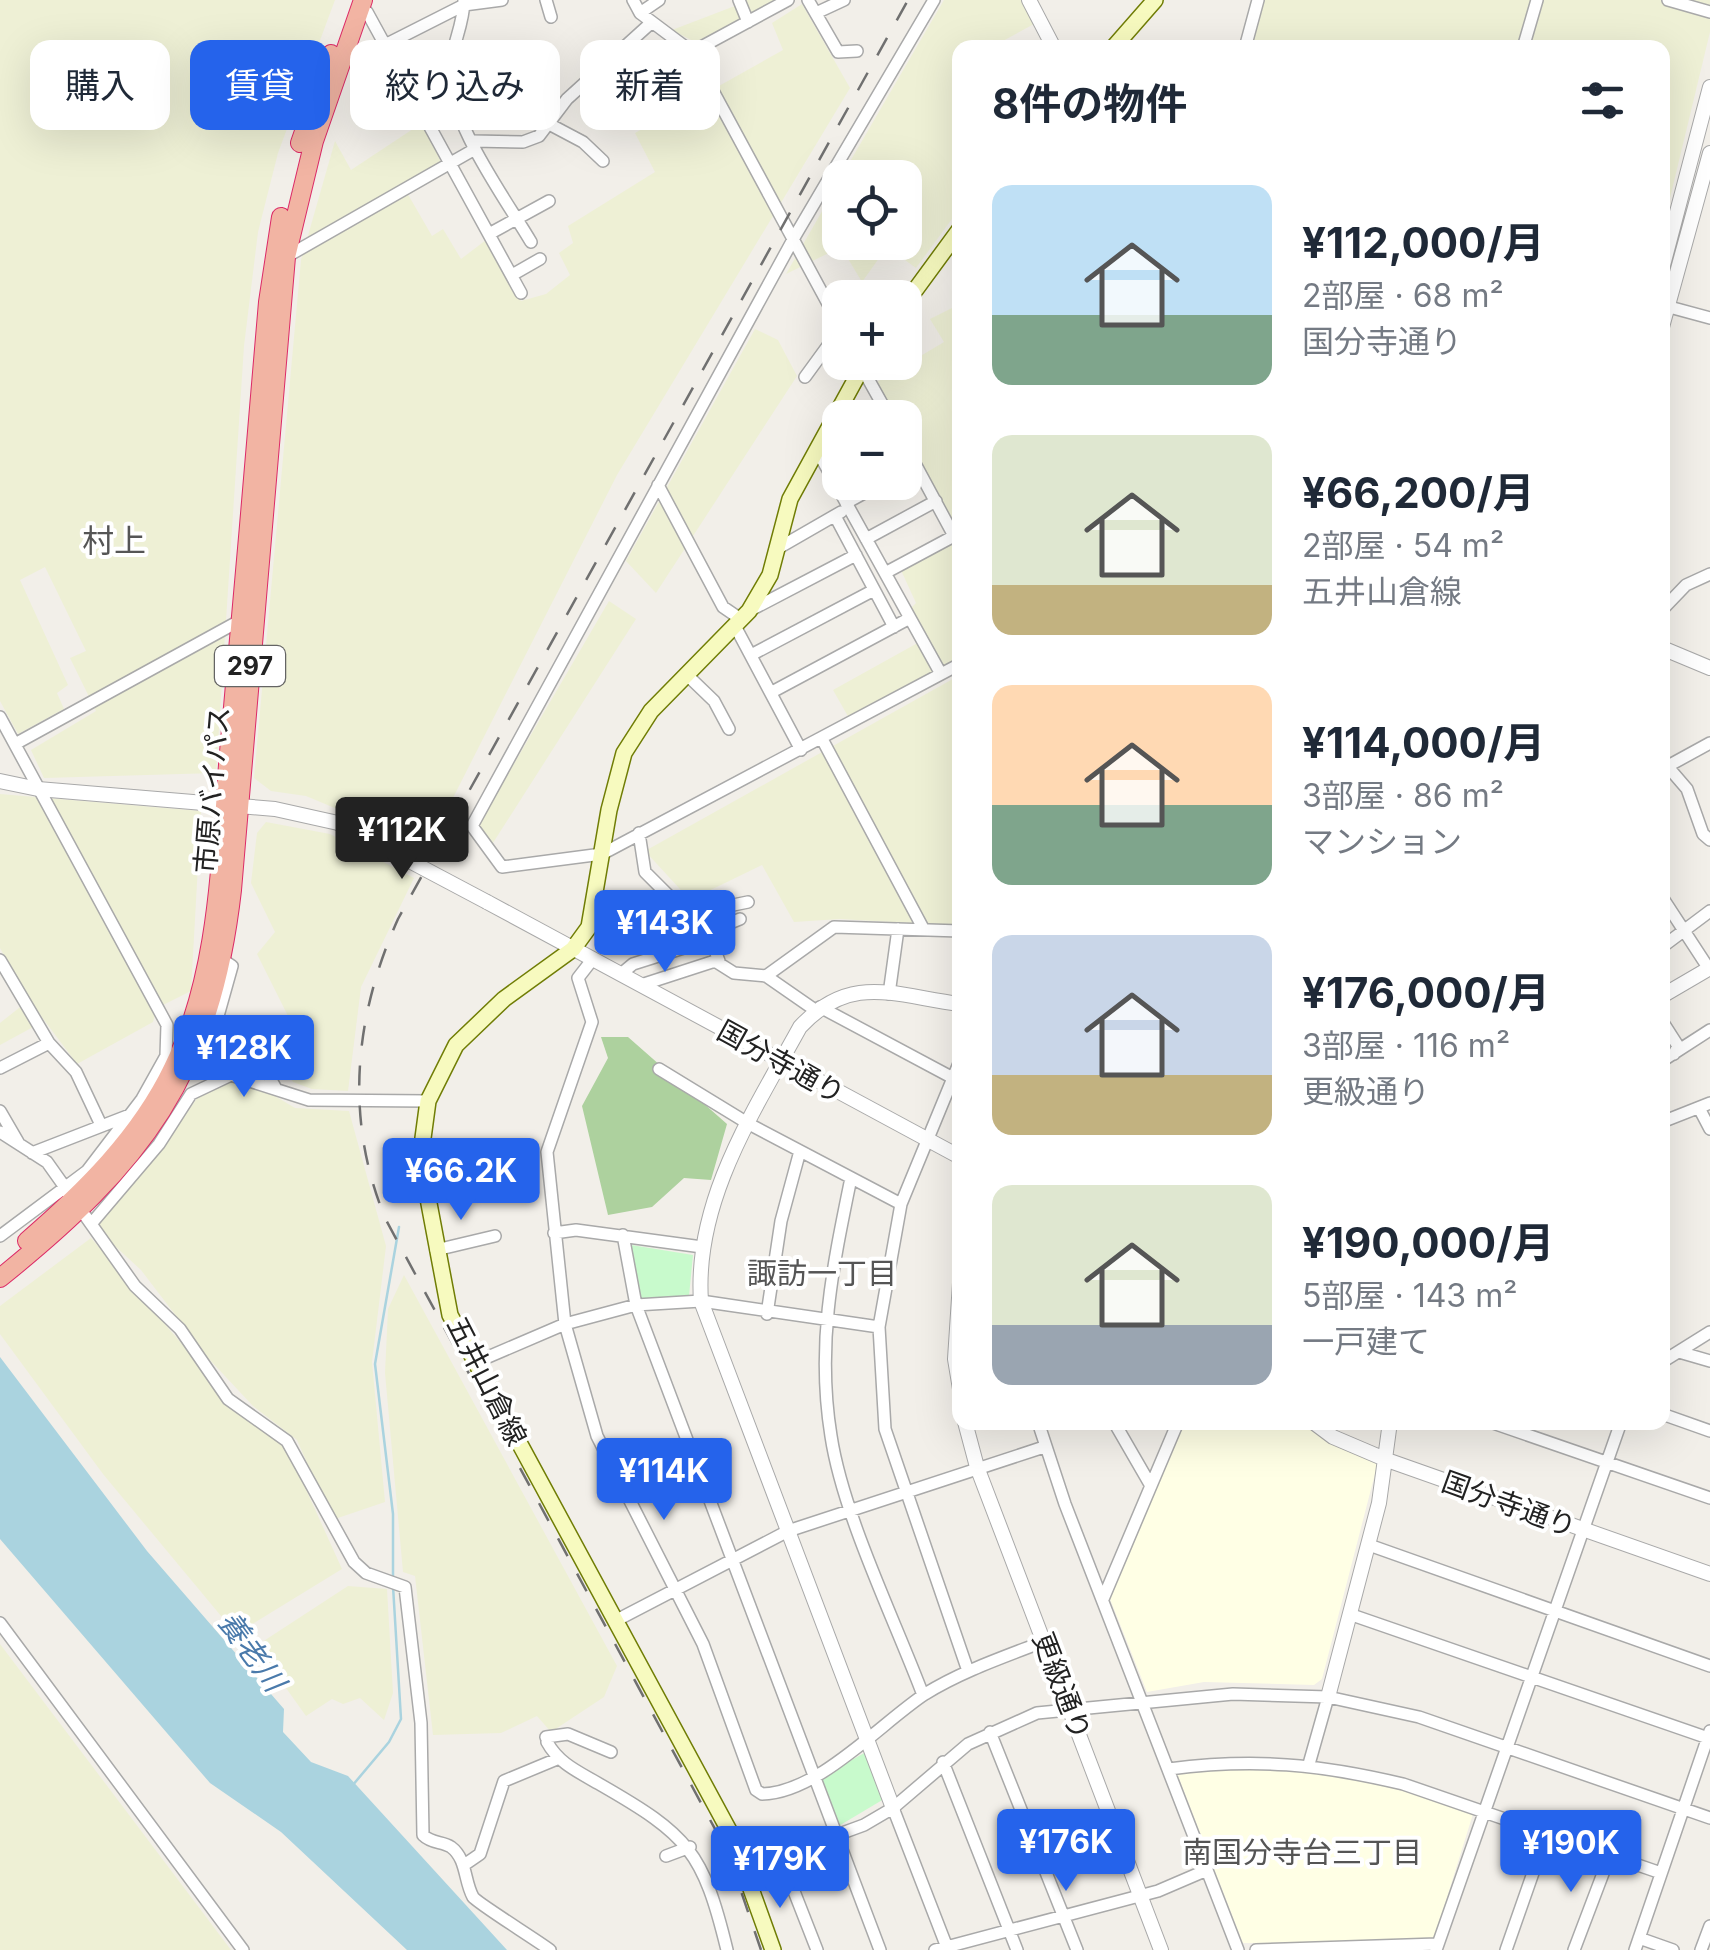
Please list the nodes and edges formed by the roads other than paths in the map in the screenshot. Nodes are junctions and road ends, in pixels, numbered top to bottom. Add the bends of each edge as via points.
1 (502, 0) edge
2 (546, 0) edge
3 (633, 0) edge
4 (660, 0) edge
5 (739, 0) edge
6 (788, 0) edge
7 (808, 0) edge
8 (848, 0) edge
9 (934, 0) edge
10 (1028, 0) edge
11 (1156, 0) edge
12 (1258, 0) edge
13 (1536, 0) edge
14 (1668, 0) edge
15 (464, 2) edge
16 (358, 3) edge
17 (640, 12) junction
18 (1710, 12) edge
19 (816, 14) junction
20 (551, 17) dead end
21 (652, 22) junction
22 (748, 22) junction
23 (382, 40) edge
24 (394, 40) edge
25 (456, 40) edge
26 (676, 40) edge
27 (714, 40) edge
28 (1045, 40) edge
29 (1120, 40) edge
30 (1246, 40) edge
31 (1526, 40) edge
32 (857, 51) dead end
33 (1710, 88) edge
34 (720, 102) edge
35 (560, 109) edge
36 (432, 130) edge
37 (467, 130) edge
38 (543, 130) edge
39 (560, 130) edge
40 (475, 145) junction
41 (1710, 154) edge
42 (603, 161) dead end
43 (452, 166) junction
44 (550, 201) dead end
45 (516, 218) junction
46 (489, 234) junction
47 (795, 236) junction
48 (1670, 239) edge
49 (952, 240) edge
50 (530, 242) dead end
51 (286, 257) junction
52 (540, 260) dead end
53 (512, 275) junction
54 (922, 281) edge
55 (822, 291) edge
56 (522, 292) dead end
57 (1670, 292) edge
58 (1670, 307) edge
59 (1710, 318) edge
60 (822, 354) edge
61 (805, 378) dead end
62 (856, 380) edge
63 (818, 452) junction
64 (922, 483) edge
65 (658, 485) junction
66 (857, 500) edge
67 (936, 501) junction
68 (848, 506) junction
69 (835, 516) junction
70 (952, 532) edge
71 (952, 537) edge
72 (866, 538) junction
73 (776, 550) junction
74 (856, 555) junction
75 (885, 573) junction
76 (1710, 574) edge
77 (874, 590) junction
78 (1670, 602) edge
79 (910, 618) junction
80 (742, 619) junction
81 (241, 620) junction
82 (894, 627) junction
83 (1670, 651) edge
84 (752, 655) junction
85 (952, 668) edge
86 (1710, 668) edge
87 (688, 674) junction
88 (941, 674) junction
89 (772, 692) junction
90 (0, 716) edge
91 (729, 729) dead end
92 (822, 739) junction
93 (1710, 743) edge
94 (15, 744) junction
95 (801, 750) junction
96 (1670, 761) edge
97 (1670, 769) edge
98 (0, 780) edge
99 (38, 789) junction
100 (231, 804) junction
101 (639, 833) junction
102 (1710, 840) edge
103 (602, 854) junction
104 (748, 902) dead end
105 (1670, 909) edge
106 (1710, 911) edge
107 (740, 919) dead end
108 (923, 928) junction
109 (898, 929) junction
110 (952, 930) edge
111 (1684, 931) junction
112 (1670, 941) edge
113 (692, 945) dead end
114 (573, 949) junction
115 (0, 960) edge
116 (223, 960) junction
117 (592, 960) junction
118 (719, 961) junction
119 (1710, 968) edge
120 (621, 974) junction
121 (766, 976) junction
122 (641, 985) junction
123 (1670, 991) edge
124 (890, 994) junction
125 (952, 1003) edge
126 (818, 1009) junction
127 (218, 1019) junction
128 (1710, 1030) edge
129 (1670, 1033) edge
130 (50, 1042) junction
131 (1674, 1054) junction
132 (1670, 1057) edge
133 (781, 1062) junction
134 (197, 1064) junction
135 (0, 1068) edge
136 (659, 1068) dead end
137 (231, 1075) junction
138 (952, 1077) edge
139 (952, 1080) edge
140 (276, 1087) junction
141 (428, 1100) junction
142 (1705, 1106) edge
143 (0, 1110) edge
144 (130, 1115) junction
145 (1670, 1119) edge
146 (101, 1124) junction
147 (749, 1124) junction
148 (1710, 1129) edge
149 (0, 1132) edge
150 (926, 1142) junction
151 (26, 1150) junction
152 (800, 1151) junction
153 (952, 1153) edge
154 (851, 1178) junction
155 (901, 1204) junction
156 (78, 1205) junction
157 (554, 1234) junction
158 (623, 1235) junction
159 (0, 1236) edge
160 (495, 1236) dead end
161 (702, 1247) junction
162 (436, 1250) junction
163 (4, 1268) edge
164 (701, 1300) junction
165 (636, 1305) junction
166 (767, 1314) junction
167 (826, 1321) junction
168 (565, 1324) junction
169 (880, 1327) junction
170 (1710, 1332) edge
171 (1679, 1352) junction
172 (1670, 1357) edge
173 (1710, 1361) edge
174 (474, 1363) junction
175 (1670, 1417) edge
176 (967, 1430) edge
177 (1040, 1430) edge
178 (1119, 1430) edge
179 (1175, 1430) edge
180 (1324, 1430) edge
181 (1389, 1430) edge
182 (1513, 1430) edge
183 (1619, 1430) edge
184 (1710, 1431) edge
185 (1044, 1447) junction
186 (1387, 1460) junction
187 (1606, 1462) junction
188 (977, 1467) junction
189 (1151, 1486) junction
190 (906, 1490) junction
191 (1710, 1498) edge
192 (852, 1509) junction
193 (788, 1531) junction
194 (1581, 1531) junction
195 (1369, 1544) junction
196 (732, 1556) junction
197 (1710, 1574) edge
198 (674, 1587) junction
199 (1103, 1599) junction
200 (1553, 1610) junction
201 (1352, 1615) junction
202 (615, 1621) junction
203 (0, 1622) edge
204 (1045, 1641) junction
205 (1710, 1666) edge
206 (968, 1671) junction
207 (1530, 1676) junction
208 (923, 1696) junction
209 (1328, 1696) junction
210 (1144, 1704) junction
211 (1072, 1712) junction
212 (990, 1732) junction
213 (1709, 1734) edge
214 (868, 1742) junction
215 (1505, 1747) junction
216 (611, 1752) dead end
217 (557, 1759) junction
218 (943, 1762) junction
219 (1310, 1764) junction
220 (1168, 1770) junction
221 (816, 1773) junction
222 (893, 1808) junction
223 (1685, 1810) junction
224 (1482, 1811) junction
225 (1710, 1818) edge
226 (1547, 1834) junction
227 (835, 1837) junction
228 (690, 1848) junction
229 (1610, 1855) junction
230 (666, 1856) dead end
231 (781, 1858) junction
232 (464, 1865) junction
233 (747, 1868) junction
234 (1208, 1870) junction
235 (1661, 1873) junction
236 (1140, 1896) junction
237 (1064, 1916) junction
238 (1710, 1926) edge
239 (1010, 1930) junction
240 (1637, 1944) edge
241 (1436, 1947) edge
242 (943, 1949) edge
243 (244, 1950) edge
244 (550, 1950) edge
245 (727, 1950) edge
246 (773, 1950) edge
247 (817, 1950) edge
248 (880, 1950) edge
249 (1017, 1950) edge
250 (1078, 1950) edge
251 (1161, 1950) edge
252 (1238, 1950) edge
253 (1256, 1950) edge
254 (1506, 1950) edge
255 (1574, 1950) edge
256 (1674, 1950) edge
257 (1702, 1950) edge

1 - 15 street
2 - 20 street
3 - 17 street
4 - 17 street
5 - 22 street
6 - 22 street
7 - 19 street
8 - 19 street
9 - 47 street
10 - 28 street
11 - 29 main road
12 - 30 street
13 - 31 street
14 - 18 street
15 - 24 street
15 - 25 street
16 - 23 street
16 - 51 highway, 市原バイパス / 297
16 - 81 highway, 市原バイパス / 297 via 303,135 276,241
17 - 21 street
19 - 32 street via 838,52
21 - 26 street
21 - 35 street
22 - 27 street
33 - 48 street
34 - 47 street
36 - 43 street
37 - 40 street
38 - 40 street via 534,139
39 - 42 street
40 - 43 street
40 - 45 street
41 - 57 street
43 - 46 street
43 - 51 street
44 - 45 street
45 - 46 street
45 - 50 street
46 - 53 street
47 - 55 street
47 - 65 street
49 - 54 main road
51 - 100 highway, 市原バイパス / 297
52 - 53 street
53 - 56 street
58 - 59 street
60 - 61 street
62 - 63 main road, 五井山倉線
63 - 68 street
63 - 73 main road, 五井山倉線 via 790,499
64 - 67 street
65 - 80 street via 723,607
65 - 103 street via 473,818 502,867
66 - 68 street
67 - 70 street
67 - 72 street
68 - 69 street
68 - 72 street
69 - 73 street
69 - 74 street
71 - 75 street
72 - 75 street
73 - 80 main road, 五井山倉線 via 770,575
74 - 77 street
74 - 80 street
75 - 79 street
76 - 78 street
77 - 82 street
77 - 84 street
79 - 82 street
79 - 88 street
80 - 84 street
80 - 87 main road, 五井山倉線
81 - 94 street
81 - 100 highway, 市原バイパス / 297
82 - 89 street
83 - 86 street
84 - 89 street
85 - 88 street
87 - 91 street
87 - 103 main road, 五井山倉線 via 624,752
88 - 92 street
89 - 95 street
90 - 94 street
92 - 95 street
92 - 108 street
93 - 96 street
94 - 99 street
95 - 101 street
97 - 102 street
98 - 99 street, 国分寺通り
99 - 100 street, 国分寺通り
99 - 144 street via 167,1025 166,1056
100 - 114 street, 国分寺通り, bridge via 338,823
100 - 116 highway, 市原バイパス / 297
100 - 156 highway, 市原バイパス / 297 via 207,965 182,1048 137,1127
101 - 103 street
101 - 104 street via 644,872 688,909
103 - 114 main road, 五井山倉線 via 589,927
105 - 111 street
106 - 111 street
107 - 118 street via 708,932
108 - 109 street
108 - 110 street
109 - 121 street via 834,927
109 - 124 street
111 - 112 street
111 - 119 street
113 - 120 street
114 - 117 street, 国分寺通り
114 - 141 main road, 五井山倉線 via 456,1044
115 - 130 street
116 - 127 street via 232,966
116 - 134 highway, 市原バイパス / 297
117 - 120 street, 国分寺通り
117 - 157 street via 578,978 592,1022 547,1152
118 - 121 street via 734,973
118 - 122 street
119 - 123 street
120 - 122 street, 国分寺通り
121 - 126 street
122 - 133 street, 国分寺通り
124 - 125 street
124 - 126 street via 851,991
126 - 133 street
126 - 138 street
127 - 134 street
127 - 140 street via 230,1025
128 - 131 street
129 - 131 street via 1678,1046
130 - 135 street
130 - 146 street via 76,1072
131 - 132 street
133 - 147 street
133 - 150 street, 国分寺通り
134 - 137 street
134 - 156 highway, 市原バイパス / 297 via 129,1160
136 - 147 street
137 - 140 street
137 - 156 street via 191,1094 159,1144
139 - 150 street
140 - 141 street via 309,1100
141 - 162 main road, 五井山倉線 via 422,1156
142 - 145 street
142 - 148 street
143 - 151 street
144 - 146 street
144 - 156 street via 87,1171
146 - 151 street
147 - 152 street
147 - 161 street via 722,1180
149 - 151 street
150 - 153 street, 国分寺通り
150 - 155 street
151 - 156 street via 47,1162
152 - 154 street
152 - 166 street
154 - 155 street
154 - 167 street via 832,1257
155 - 169 street
156 - 159 street
156 - 163 highway, 市原バイパス / 297
156 - 232 street via 134,1286 180,1329 228,1399 288,1441 354,1562 366,1574 405,1587 421,1723 423,1835 449,1846
157 - 158 street
157 - 168 street
158 - 161 street
158 - 165 street
160 - 162 street
161 - 164 street
162 - 174 main road, 五井山倉線 via 450,1315
164 - 165 street
164 - 166 street
164 - 193 street
165 - 168 street
165 - 196 street
166 - 167 street
167 - 169 street
167 - 192 street via 830,1434
168 - 174 street
168 - 198 street via 597,1436
169 - 190 street via 885,1429
170 - 171 street
171 - 172 street
171 - 173 street
174 - 202 main road, 五井山倉線
175 - 184 street
176 - 188 street, 更級通り
177 - 185 street
178 - 189 street
179 - 189 street
180 - 186 street, 国分寺通り
181 - 186 street
182 - 187 street
183 - 187 street
185 - 188 street
185 - 199 street
186 - 194 street, 国分寺通り
186 - 195 street
187 - 191 street
187 - 194 street
188 - 190 street
188 - 204 street, 更級通り
189 - 199 street
190 - 192 street
190 - 206 street
192 - 193 street
192 - 208 street
193 - 196 street
193 - 214 street
194 - 197 street, 国分寺通り
194 - 200 street
195 - 200 street
195 - 201 street
196 - 198 street
196 - 221 street
198 - 202 street
198 - 221 street via 756,1790 777,1792
199 - 210 street
200 - 205 street
200 - 207 street
201 - 207 street
201 - 209 street
202 - 233 main road, 五井山倉線
203 - 243 street
204 - 206 street
204 - 211 street, 更級通り
206 - 208 street
207 - 213 street
207 - 215 street
208 - 214 street
209 - 210 street via 1234,1694
209 - 215 street via 1419,1716
209 - 219 street
210 - 211 street
210 - 220 street
211 - 212 street via 1037,1713
211 - 236 street, 更級通り
212 - 218 street
212 - 237 street
213 - 223 street
214 - 221 street
214 - 222 street
215 - 223 street
215 - 224 street
216 - 217 street via 568,1734 547,1740
217 - 228 street via 654,1816
217 - 232 street via 504,1781 480,1854
218 - 222 street
218 - 239 street
219 - 220 street via 1226,1762
219 - 224 street via 1403,1784
220 - 234 street
221 - 227 street
222 - 227 street
222 - 242 street
223 - 225 street
223 - 235 street
224 - 226 street
224 - 241 street
226 - 229 street
226 - 254 street
227 - 231 street
227 - 248 street
228 - 230 street
228 - 245 street
229 - 235 street
229 - 255 street
231 - 233 street
231 - 247 street
232 - 244 street via 474,1898
233 - 246 main road, 五井山倉線
234 - 236 street
234 - 252 street
235 - 240 street
236 - 237 street
236 - 251 street, 更級通り
237 - 239 street
237 - 250 street
238 - 257 street
239 - 242 street
239 - 249 street
240 - 256 street
241 - 253 street

